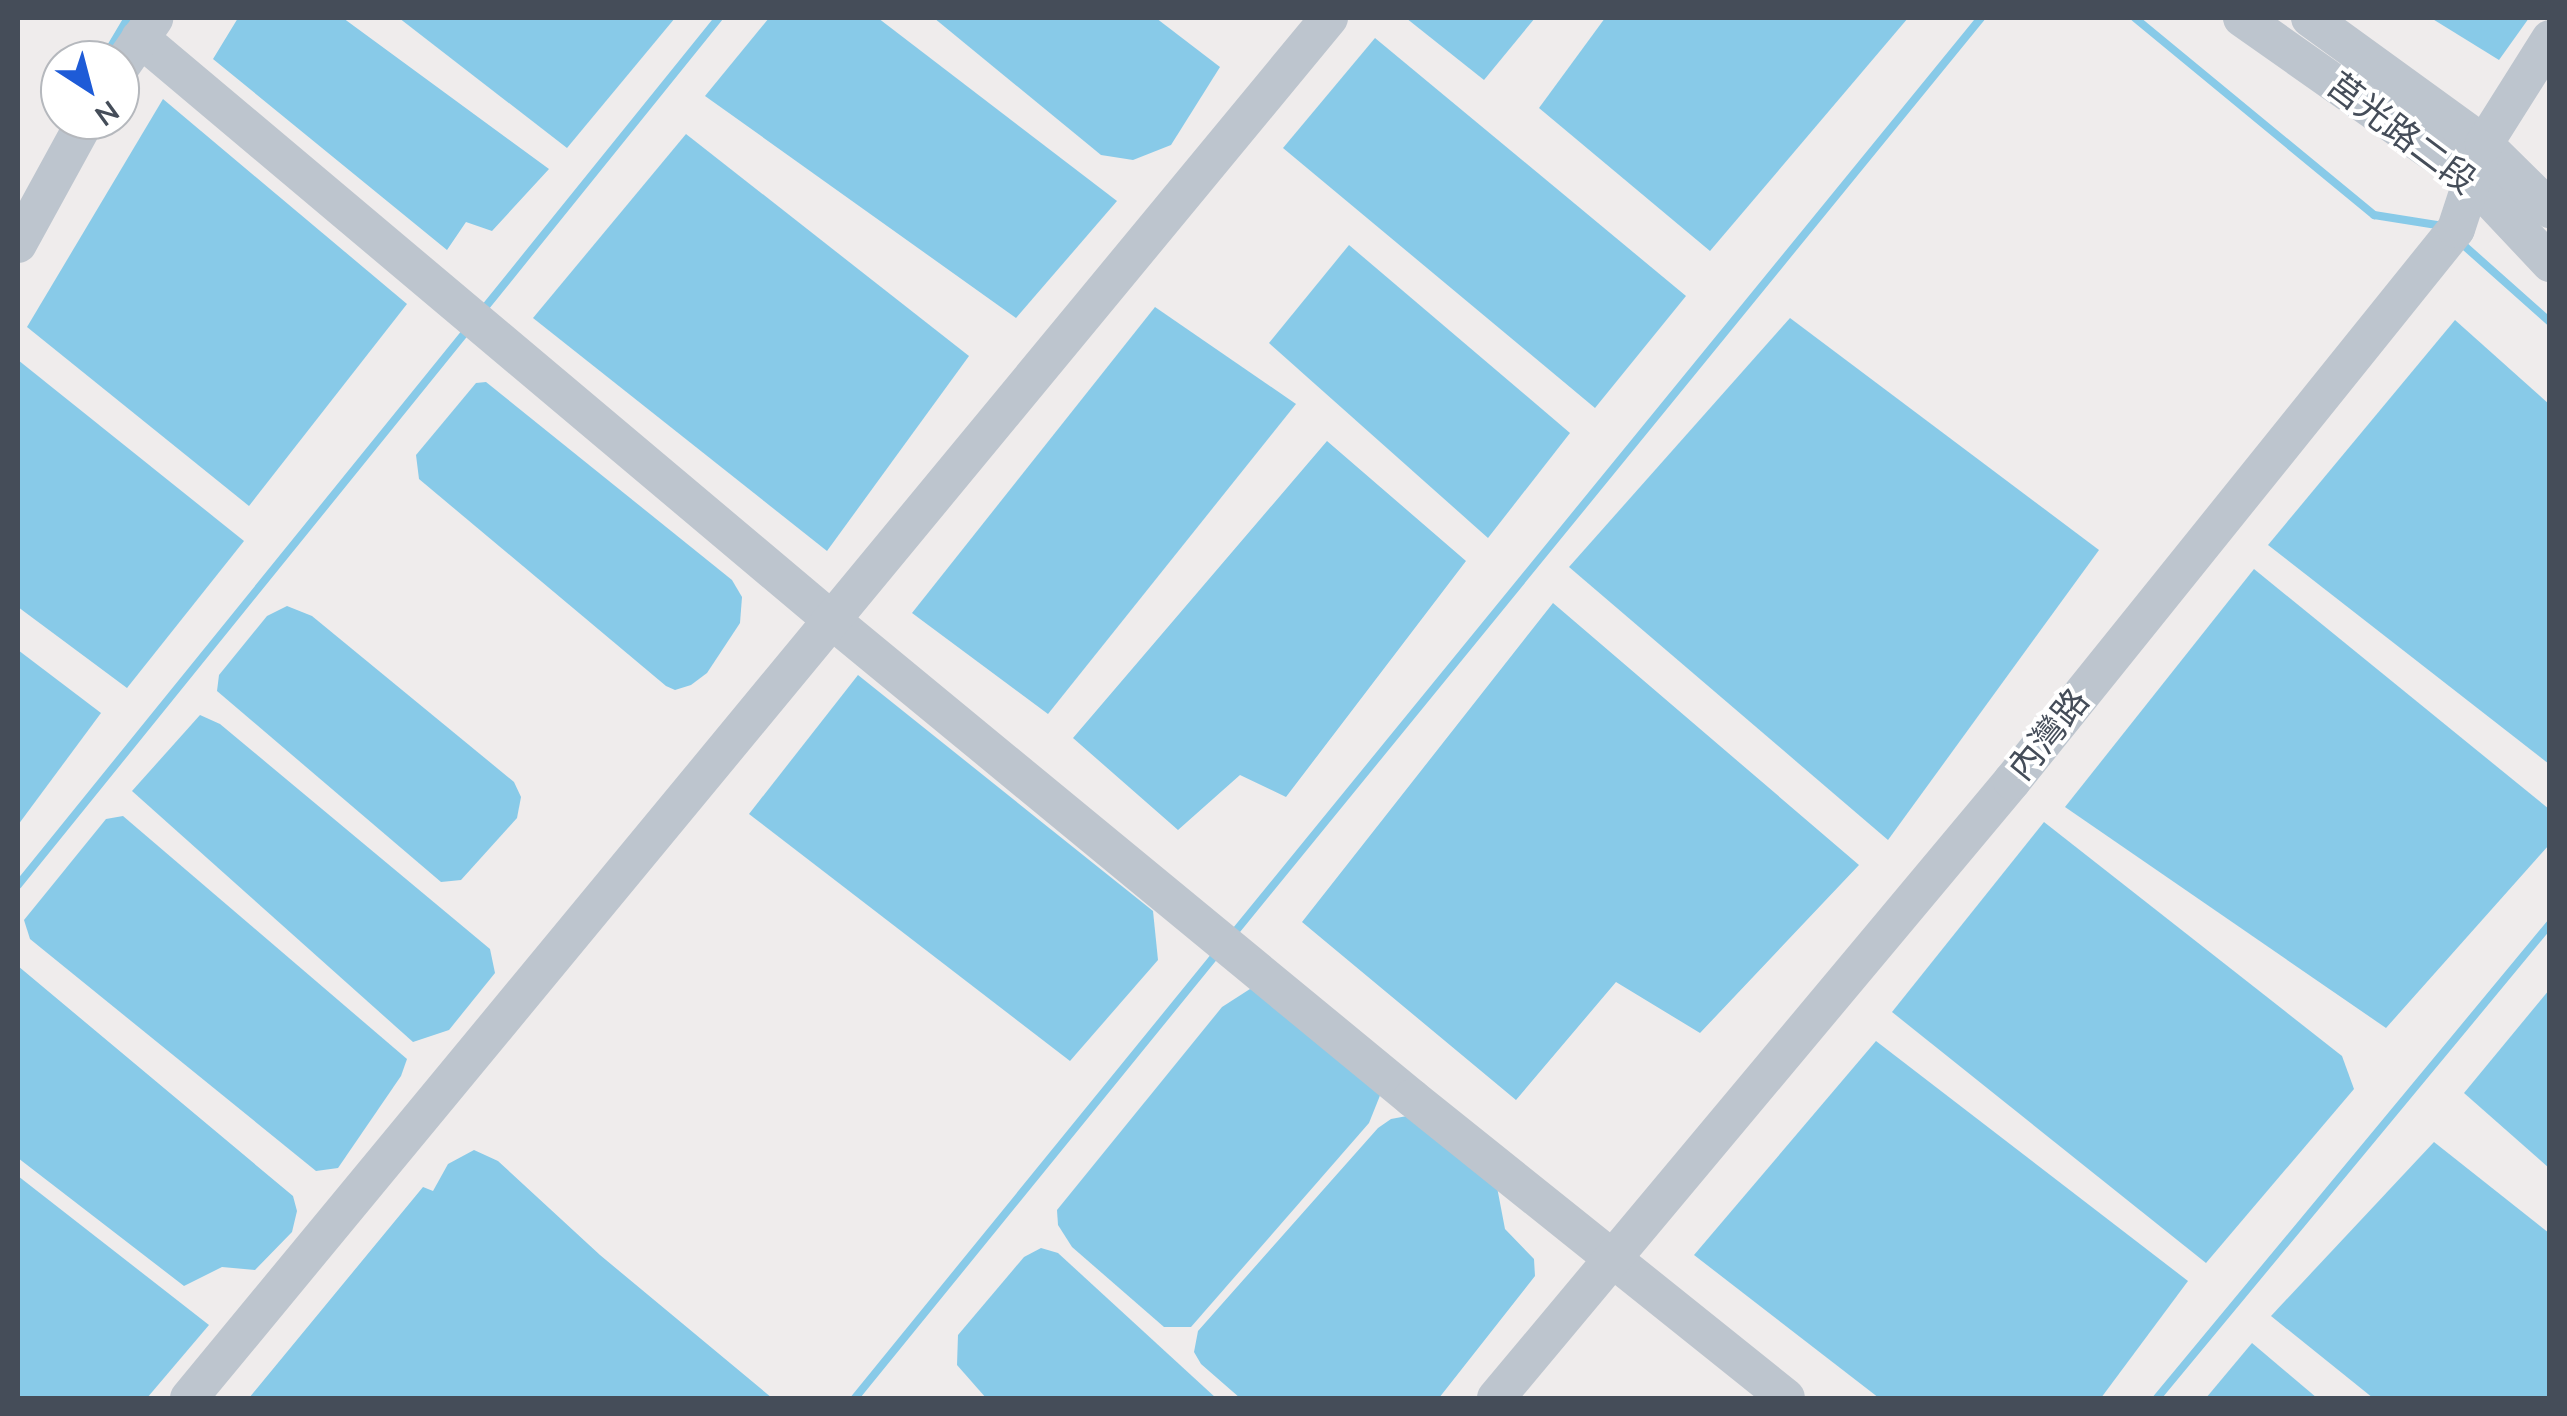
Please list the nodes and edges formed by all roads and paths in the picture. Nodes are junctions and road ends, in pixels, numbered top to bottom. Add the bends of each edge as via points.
1 (1329, 18) edge
2 (2242, 18) edge
3 (2310, 18) edge
4 (2550, 39) edge
5 (140, 43) edge
6 (75, 140) edge
7 (2476, 161) junction
8 (2550, 209) edge
9 (18, 244) edge
10 (2550, 263) edge
11 (834, 622) junction
12 (1614, 1261) junction
13 (190, 1398) edge
14 (1496, 1398) edge
15 (1786, 1398) edge

1 - 11 street
2 - 7 street, 莒光路二段
3 - 7 street, 莒光路二段
4 - 7 street, 內灣路
5 - 11 street
6 - 9 street
7 - 8 street, 莒光路二段
7 - 10 street, 莒光路二段
7 - 12 street, 內灣路 via 2456,229 2025,766
11 - 12 street
11 - 13 street
12 - 14 street, 內灣路
12 - 15 street

